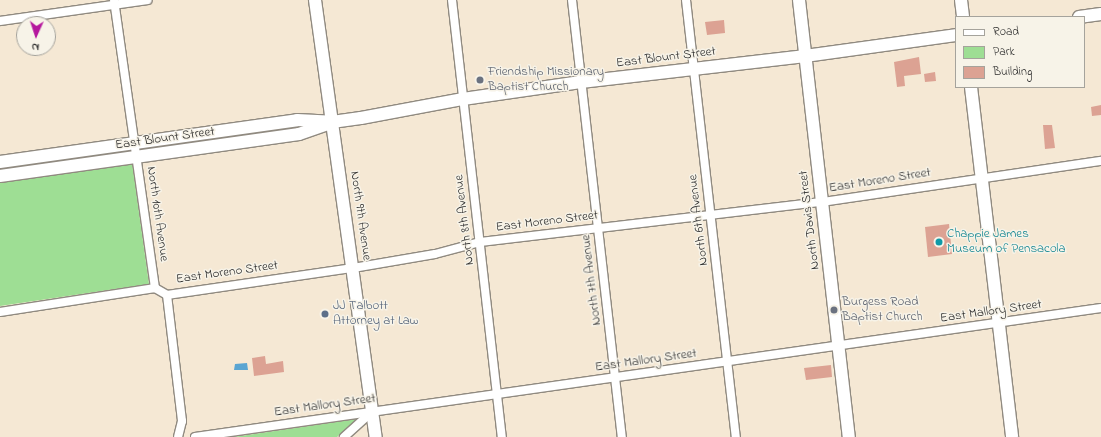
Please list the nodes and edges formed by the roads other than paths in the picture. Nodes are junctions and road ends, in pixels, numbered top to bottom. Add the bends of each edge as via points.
1 (148, 0) edge
2 (315, 0) edge
3 (452, 0) edge
4 (572, 0) edge
5 (686, 0) edge
6 (799, 0) edge
7 (961, 0) edge
8 (114, 2) edge
9 (1101, 14) edge
10 (963, 16) edge
11 (1085, 16) edge
12 (0, 21) edge
13 (955, 35) edge
14 (805, 56) junction
15 (694, 69) junction
16 (581, 82) junction
17 (971, 88) edge
18 (463, 99) junction
19 (332, 122) junction
20 (134, 143) junction
21 (136, 157) junction
22 (1101, 161) edge
23 (0, 162) edge
24 (0, 176) edge
25 (982, 177) junction
26 (822, 202) junction
27 (711, 215) junction
28 (598, 228) junction
29 (480, 242) junction
30 (353, 268) junction
31 (155, 288) junction
32 (166, 294) junction
33 (1101, 308) edge
34 (0, 312) edge
35 (999, 323) junction
36 (839, 346) junction
37 (727, 361) junction
38 (615, 377) junction
39 (498, 394) junction
40 (373, 412) junction
41 (178, 437) edge
42 (194, 437) edge
43 (344, 437) edge
44 (376, 437) edge
45 (502, 437) edge
46 (622, 437) edge
47 (736, 437) edge
48 (849, 437) edge
49 (1012, 437) edge

1 - 8 street
2 - 19 street, North 9th Avenue
3 - 18 street, North 8th Avenue
4 - 16 street, North 7th Avenue
5 - 15 street, North 6th Avenue
6 - 14 street, North Davis Street
7 - 10 street
8 - 12 street
8 - 20 street, North 10th Avenue
9 - 11 street
13 - 14 street, East Blount Street
14 - 15 street, East Blount Street
14 - 26 street, North Davis Street
15 - 16 street, East Blount Street
15 - 27 street, North 6th Avenue
16 - 18 street, East Blount Street
16 - 28 street, North 7th Avenue
17 - 25 street
18 - 19 street, East Blount Street
18 - 29 street, North 8th Avenue
19 - 20 street, East Blount Street via 297,120
19 - 21 street, East Blount Street via 299,134
19 - 30 street, North 9th Avenue
20 - 21 street, North 10th Avenue
20 - 23 street, East Blount Street
21 - 24 street, East Blount Street
21 - 31 street, North 10th Avenue
22 - 25 street, East Moreno Street
25 - 26 street, East Moreno Street
25 - 35 street
26 - 27 street, East Moreno Street
26 - 36 street, North Davis Street
27 - 28 street, East Moreno Street
27 - 37 street, North 6th Avenue
28 - 29 street, East Moreno Street
28 - 38 street, North 7th Avenue
29 - 30 street, East Moreno Street via 435,254
29 - 39 street, North 8th Avenue
30 - 32 street, East Moreno Street
30 - 40 street, North 9th Avenue
31 - 32 street, East Moreno Street
31 - 34 street
32 - 41 street via 182,421
33 - 35 street, East Mallory Street
35 - 36 street, East Mallory Street
35 - 49 street
36 - 37 street, East Mallory Street
36 - 48 street, North Davis Street
37 - 38 street, East Mallory Street
37 - 47 street, North 6th Avenue
38 - 39 street, East Mallory Street
38 - 46 street, North 7th Avenue
39 - 40 street, East Mallory Street
39 - 45 street, North 8th Avenue
40 - 42 street, East Mallory Street
40 - 43 street
40 - 44 street, North 9th Avenue

